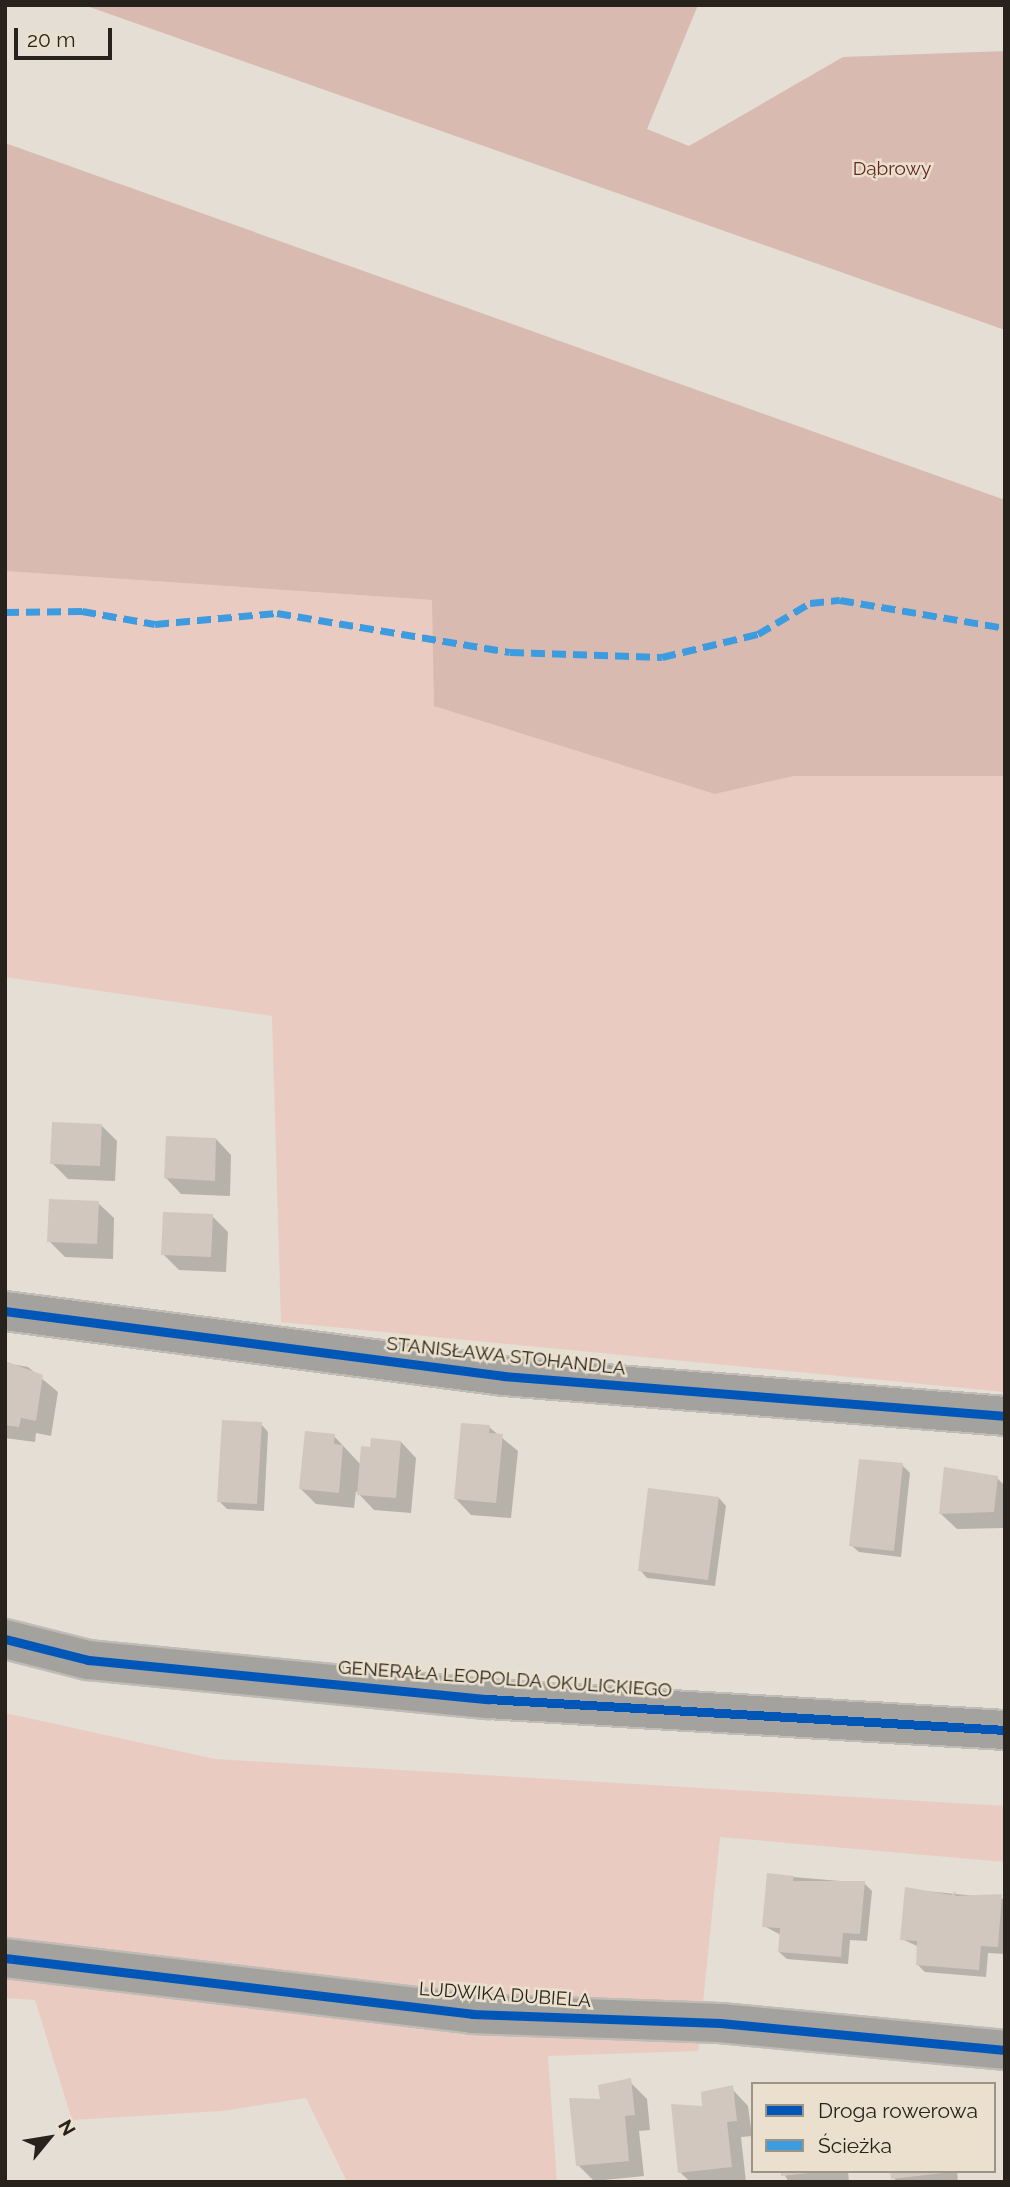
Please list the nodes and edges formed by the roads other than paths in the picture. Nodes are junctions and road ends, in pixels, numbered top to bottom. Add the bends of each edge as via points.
1 (5, 1311) edge
2 (1005, 1416) edge
3 (5, 1639) edge
4 (1005, 1730) edge
5 (5, 1958) edge
6 (1005, 2050) edge

1 - 2 street, STANISŁAWA STOHANDLA via 503,1376
3 - 4 street, GENERAŁA LEOPOLDA OKULICKIEGO via 88,1660 488,1699
5 - 6 street, LUDWIKA DUBIELA via 472,2014 720,2023

